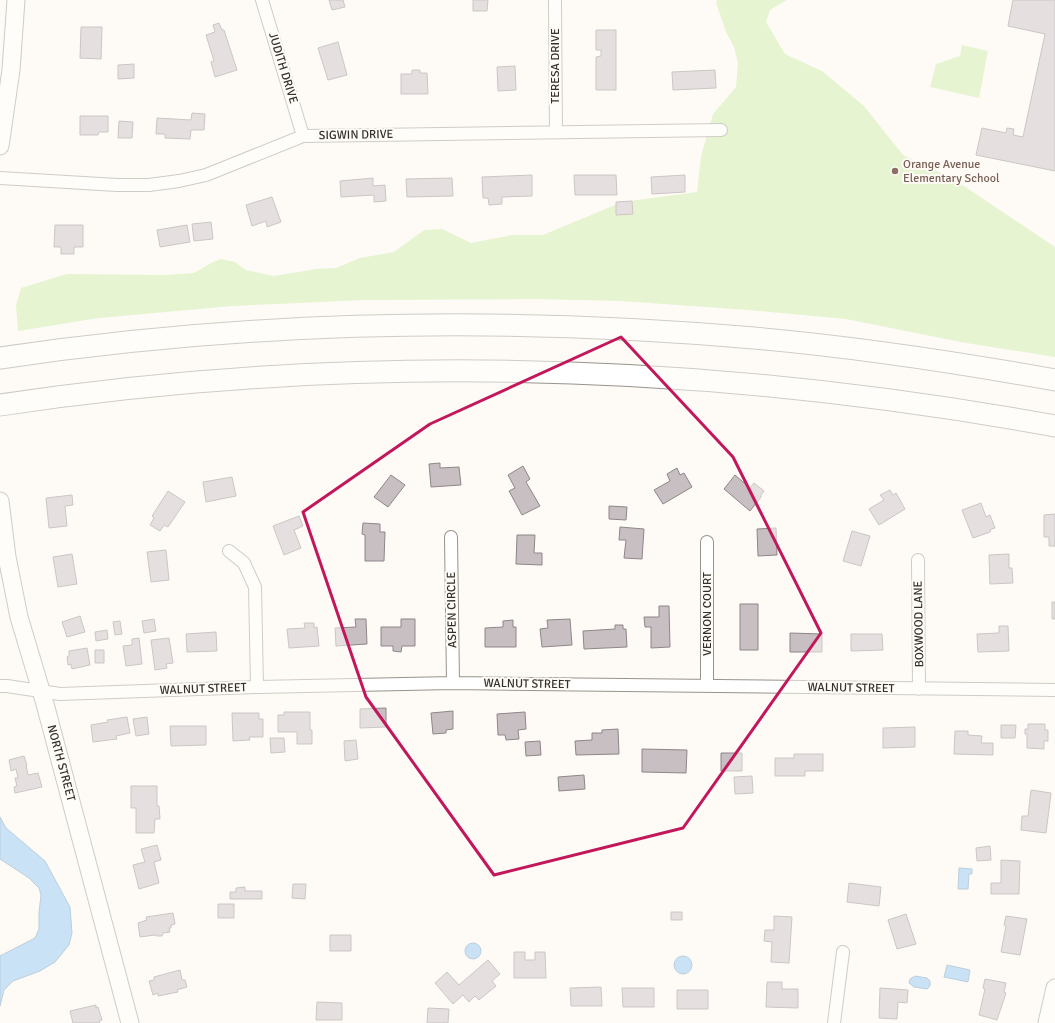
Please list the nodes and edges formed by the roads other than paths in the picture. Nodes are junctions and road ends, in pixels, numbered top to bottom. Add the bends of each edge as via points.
1 (16, 0) edge
2 (262, 0) edge
3 (555, 0) edge
4 (721, 130) dead end
5 (556, 132) junction
6 (303, 136) junction
7 (0, 146) edge
8 (0, 178) edge
9 (5, 357) edge
10 (1055, 380) edge
11 (6, 404) edge
12 (1055, 426) edge
13 (0, 501) edge
14 (451, 537) dead end
15 (707, 542) dead end
16 (229, 551) dead end
17 (918, 560) dead end
18 (453, 683) junction
19 (0, 686) edge
20 (707, 686) junction
21 (257, 687) junction
22 (919, 689) junction
23 (41, 690) junction
24 (1055, 690) edge
25 (843, 952) dead end
26 (1055, 988) edge
27 (130, 1023) edge
28 (834, 1023) edge
29 (1047, 1023) edge

1 - 7 main road via 11,70
2 - 6 street, JUDITH DRIVE
3 - 5 street, TERESA DRIVE
4 - 5 street, SIGWIN DRIVE
5 - 6 street, SIGWIN DRIVE
6 - 8 street, SIGWIN DRIVE via 206,175 179,181 149,185 117,185
9 - 10 highway via 177,337 338,327 549,326 652,330 806,343 909,356
11 - 12 highway via 158,385 263,377 421,371 526,371 631,375 789,387 915,403
13 - 23 main road, NORTH STREET via 7,557 19,617
14 - 18 street, ASPEN CIRCLE
15 - 20 street, VERNON COURT
16 - 21 street via 244,564 254,587
17 - 22 street, BOXWOOD LANE
18 - 20 street, WALNUT STREET
18 - 21 street, WALNUT STREET
19 - 23 street, WALNUT STREET
20 - 22 street, WALNUT STREET
21 - 23 street, WALNUT STREET via 60,694
22 - 24 street, WALNUT STREET
23 - 27 main road, NORTH STREET
25 - 28 street
26 - 29 main road

